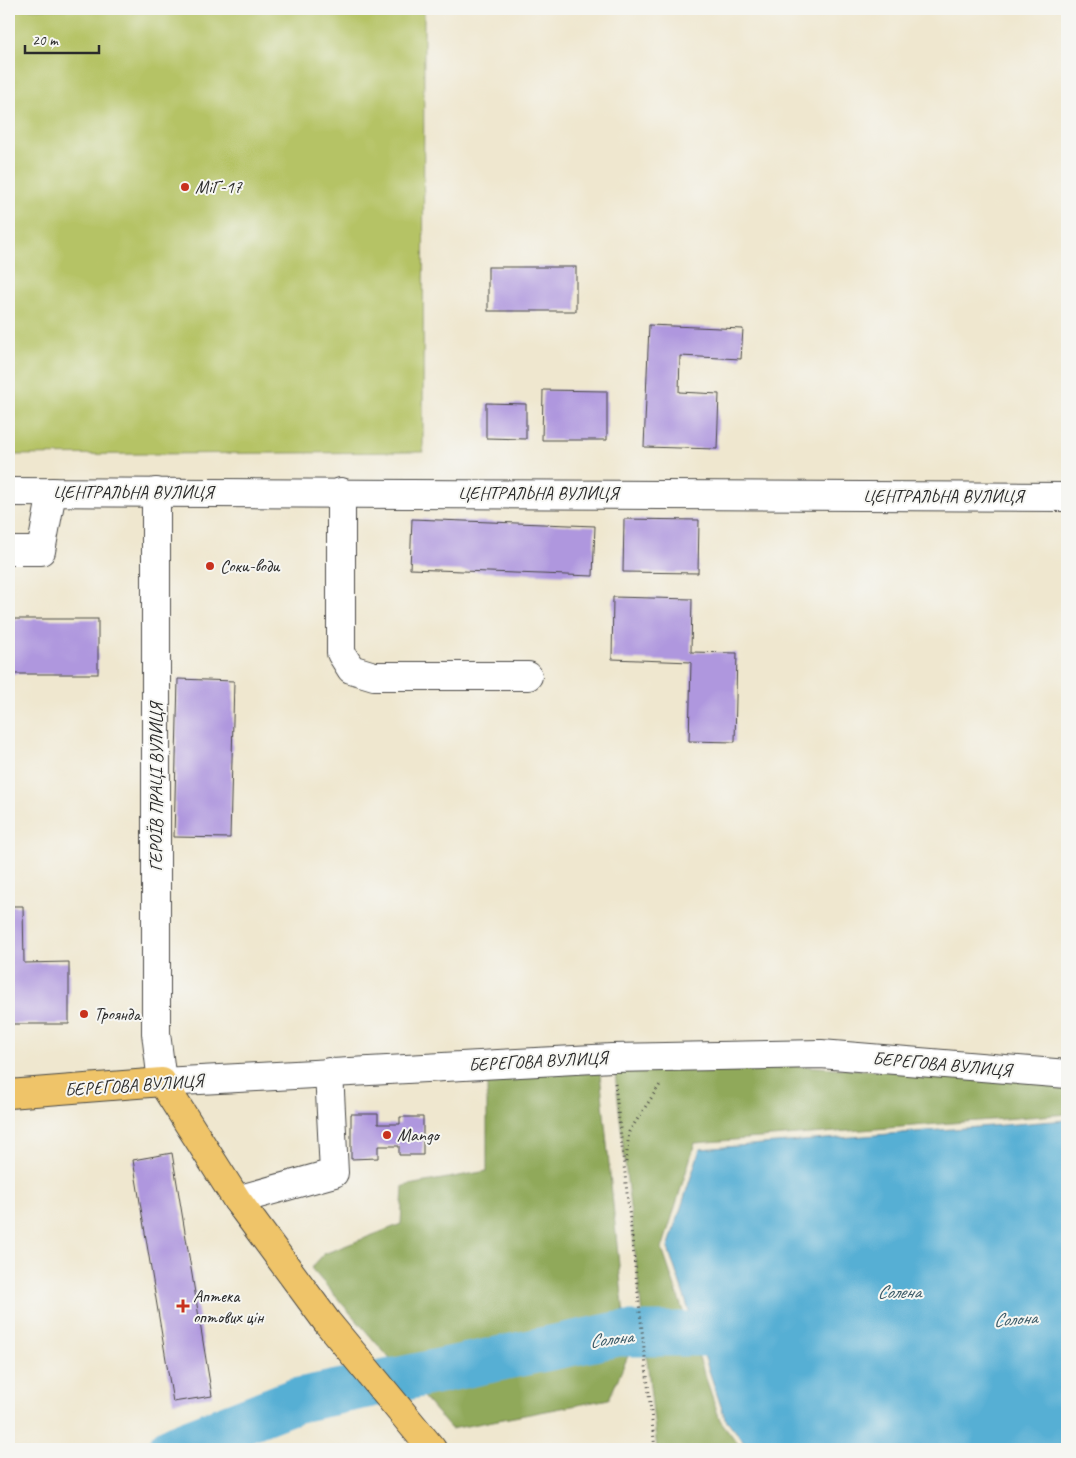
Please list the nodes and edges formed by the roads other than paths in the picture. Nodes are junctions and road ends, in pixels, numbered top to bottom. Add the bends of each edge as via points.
1 (9, 492) edge
2 (52, 492) junction
3 (156, 492) junction
4 (341, 492) junction
5 (1067, 496) edge
6 (9, 551) edge
7 (528, 676) dead end
8 (329, 1072) junction
9 (1067, 1074) edge
10 (162, 1082) junction
11 (9, 1094) edge
12 (237, 1200) junction
13 (431, 1448) edge

1 - 2 street, ЦЕНТРАЛЬНА ВУЛИЦЯ
2 - 3 street, ЦЕНТРАЛЬНА ВУЛИЦЯ
2 - 6 street via 41,551
3 - 4 street, ЦЕНТРАЛЬНА ВУЛИЦЯ
3 - 10 street, ГЕРОЇВ ПРАЦІ ВУЛИЦЯ via 156,1033
4 - 5 street, ЦЕНТРАЛЬНА ВУЛИЦЯ
4 - 7 street via 341,653 351,669 374,676
8 - 9 street, БЕРЕГОВА ВУЛИЦЯ via 612,1058 821,1054
8 - 10 street, БЕРЕГОВА ВУЛИЦЯ
8 - 12 street via 334,1173
10 - 11 main road, БЕРЕГОВА ВУЛИЦЯ
10 - 12 main road
12 - 13 main road via 327,1322

